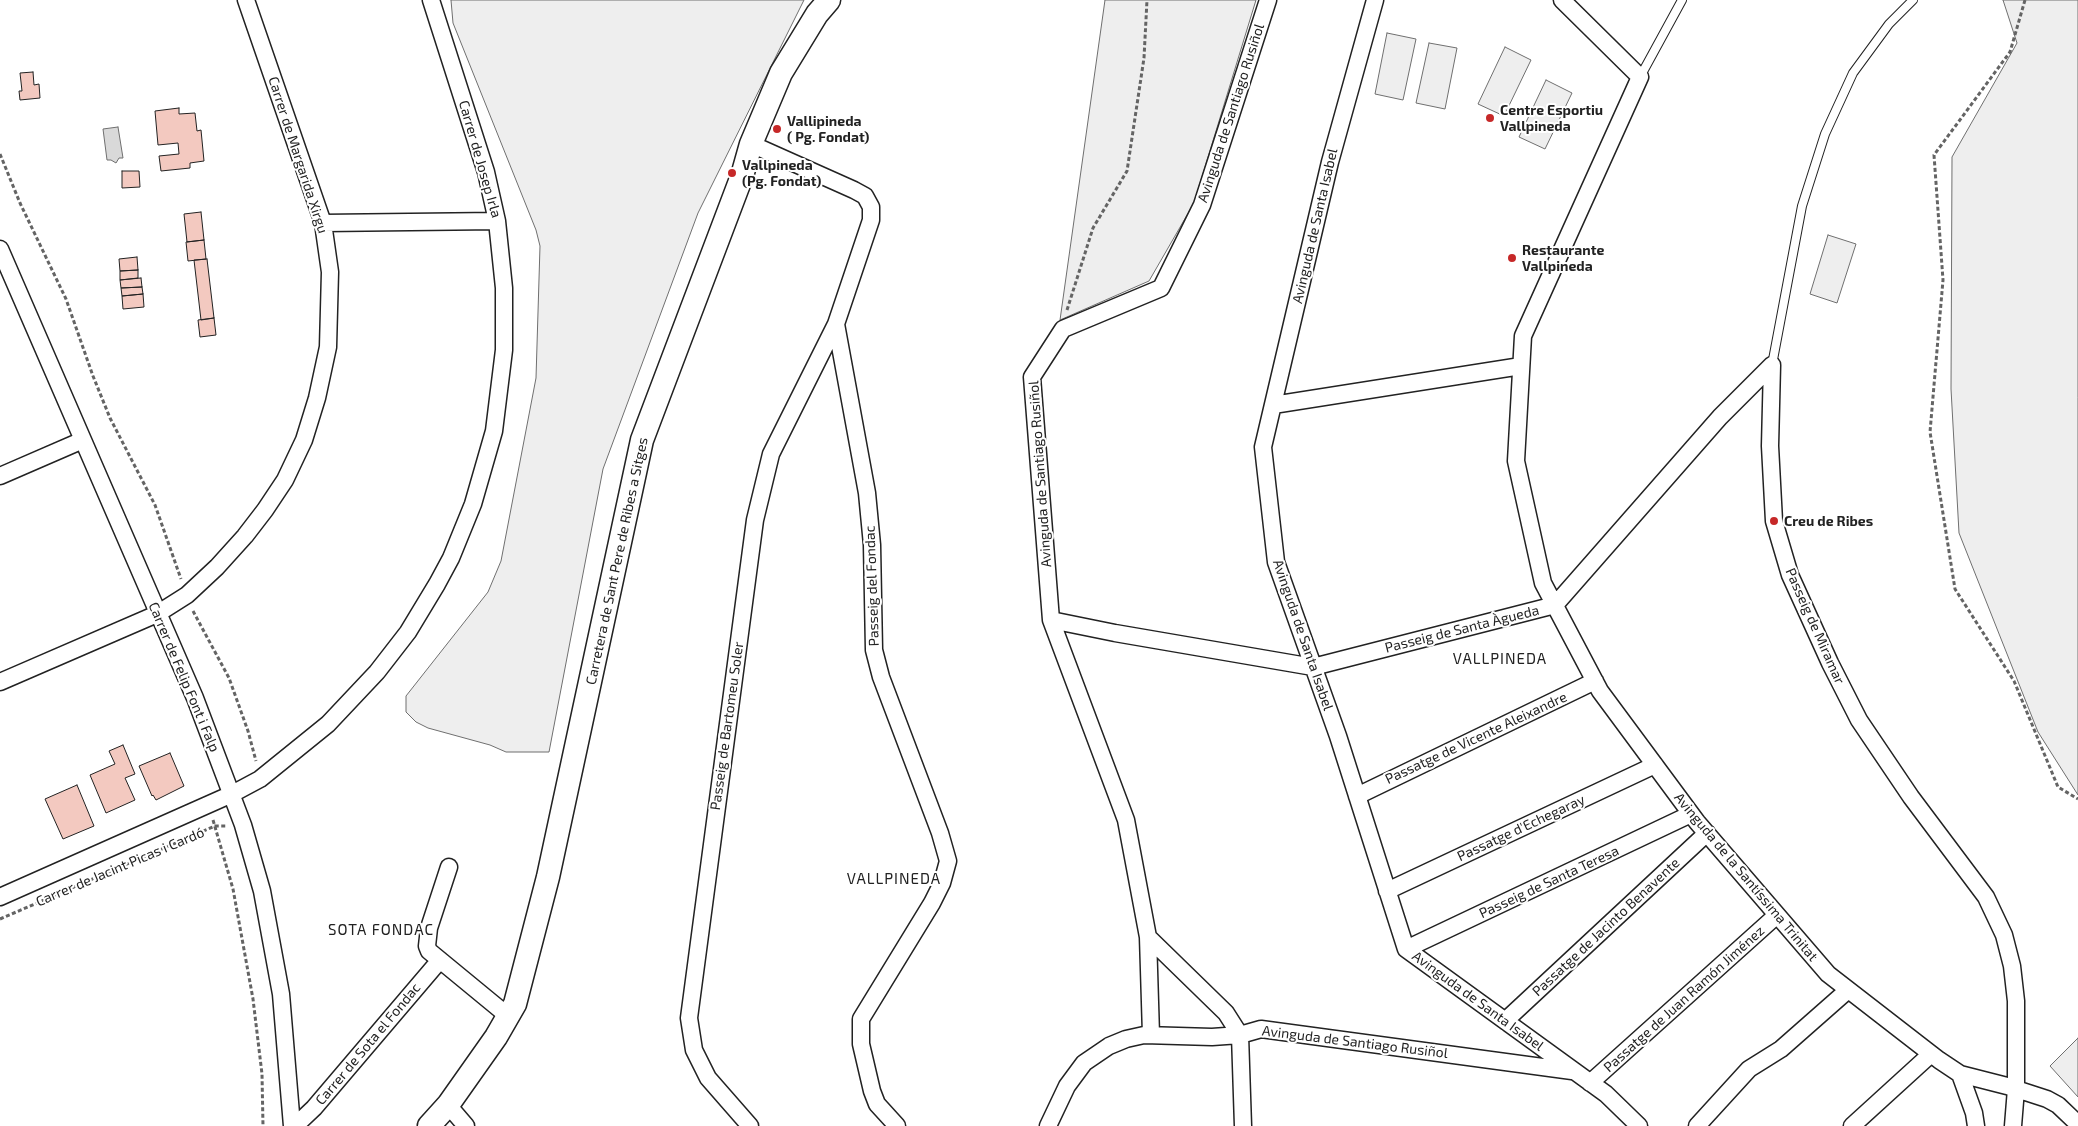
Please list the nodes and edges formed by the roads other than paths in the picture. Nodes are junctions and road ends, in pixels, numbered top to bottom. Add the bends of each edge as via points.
1 (246, 0) edge
2 (431, 0) edge
3 (830, 0) edge
4 (1268, 0) edge
5 (1375, 0) edge
6 (1562, 0) edge
7 (1682, 0) edge
8 (1913, 0) edge
9 (1640, 77) junction
10 (751, 144) junction
11 (497, 221) junction
12 (323, 223) junction
13 (0, 249) edge
14 (4, 271) edge
15 (836, 324) junction
16 (1772, 365) junction
17 (1521, 366) junction
18 (1273, 405) junction
19 (83, 440) junction
20 (0, 476) edge
21 (1555, 605) junction
22 (158, 614) junction
23 (1051, 620) junction
24 (1313, 666) junction
25 (1595, 681) junction
26 (0, 682) edge
27 (1655, 765) junction
28 (232, 794) junction
29 (1357, 796) junction
30 (1691, 814) junction
31 (1707, 833) junction
32 (449, 867) dead end
33 (1387, 891) junction
34 (0, 897) edge
35 (1777, 915) junction
36 (1148, 937) junction
37 (1406, 949) junction
38 (440, 960) junction
39 (1848, 990) junction
40 (508, 1016) junction
41 (1505, 1021) junction
42 (1151, 1035) junction
43 (1240, 1036) junction
44 (1931, 1054) junction
45 (1574, 1071) junction
46 (1960, 1074) junction
47 (1590, 1083) junction
48 (2016, 1089) junction
49 (448, 1104) junction
50 (2078, 1124) edge
51 (294, 1126) edge
52 (429, 1126) edge
53 (466, 1126) edge
54 (750, 1126) edge
55 (897, 1126) edge
56 (1048, 1126) edge
57 (1243, 1126) edge
58 (1639, 1126) edge
59 (1697, 1126) edge
60 (1852, 1126) edge
61 (1976, 1126) edge
62 (2013, 1126) edge

1 - 12 street, Carrer de Margarida Xirgu
2 - 11 street, Carrer de Josep Irla via 486,172
3 - 10 street, Carretera de Sant Pere de Ribes a Sitges via 817,14 781,73
4 - 23 street, Avinguda de Santiago Rusiñol via 1202,205 1161,288 1063,328 1032,377
5 - 18 street, Avinguda de Santa Isabel via 1330,162
6 - 9 street
7 - 9 lane, Avinguda de la Santíssima Trinitat
8 - 16 lane, Passeig de Miramar via 1889,24 1853,73 1825,134 1802,206
9 - 17 street, Avinguda de la Santíssima Trinitat via 1523,336
10 - 15 street, Passeig del Fondac via 854,190 865,196 871,208 867,236
10 - 40 street, Carretera de Sant Pere de Ribes a Sitges via 742,176 642,440 548,877 525,970
11 - 12 street
11 - 28 street, Carrer de Josep Irla via 504,288 502,375 487,460 463,529 437,584 408,632 377,672 328,724 260,779
12 - 22 street, Carrer de Margarida Xirgu via 330,272 328,346 304,440 285,480 245,536 187,595
13 - 14 street, Carrer de Felip Font i Falp
14 - 19 street, Carrer de Felip Font i Falp
15 - 54 street, Passeig de Bartomeu Soler via 771,454 755,520 689,1018 694,1050 708,1078
15 - 55 street, Passeig del Fondac via 867,493 872,545 874,650 948,861 932,903 861,1019 861,1044 872,1091 877,1104
16 - 21 street, Passeig de Santa Àgueda via 1720,417
16 - 48 street, Passeig de Miramar via 1770,446 1774,521 1790,575 1859,720 1911,797 1986,897 2004,935 2016,1001
17 - 18 street
17 - 21 street, Avinguda de la Santíssima Trinitat via 1516,461 1543,583
18 - 24 street, Avinguda de Santa Isabel via 1263,447 1276,562
19 - 20 street
19 - 22 street, Carrer de Felip Font i Falp
21 - 24 street, Passeig de Santa Àgueda
21 - 25 street, Avinguda de la Santíssima Trinitat
22 - 26 street, Carrer de Margarida Xirgu
22 - 28 street, Carrer de Felip Font i Falp
23 - 24 street, Passeig de Santa Àgueda
23 - 36 street, Avinguda de Santiago Rusiñol via 1126,820
24 - 29 street, Avinguda de Santa Isabel
25 - 27 street, Avinguda de la Santíssima Trinitat
25 - 29 street, Passatge de Vicente Aleixandre
27 - 30 street, Avinguda de la Santíssima Trinitat
27 - 33 street, Passatge d'Echegaray
28 - 34 street, Carrer de Jacint Picas i Cardó
28 - 51 street, Carrer de Felip Font i Falp via 262,891 282,994
29 - 33 street, Avinguda de Santa Isabel
30 - 31 street, Avinguda de la Santíssima Trinitat
30 - 37 street, Passeig de Santa Teresa
31 - 35 street, Avinguda de la Santíssima Trinitat
31 - 41 street, Passatge de Jacinto Benavente
32 - 38 street via 429,928 427,946
33 - 37 street, Avinguda de Santa Isabel
35 - 39 street, Avinguda de la Santíssima Trinitat via 1828,974
35 - 47 street, Passatge de Juan Ramón Jiménez
36 - 42 street, Avinguda de Santiago Rusiñol
36 - 43 street via 1226,1013
37 - 41 street, Avinguda de Santa Isabel
38 - 40 street
38 - 51 street, Carrer de Sota el Fondac via 314,1108
39 - 44 street, Avinguda de la Santíssima Trinitat
39 - 59 street via 1781,1049 1749,1069
40 - 49 street, Carretera de Sant Pere de Ribes a Sitges
41 - 45 street, Avinguda de Santa Isabel
42 - 43 street, Avinguda de Santiago Rusiñol
42 - 56 street, Avinguda de Santiago Rusiñol via 1109,1046 1084,1063 1067,1086
43 - 45 street, Avinguda de Santiago Rusiñol via 1261,1029
43 - 57 street
44 - 46 street, Avinguda de la Santíssima Trinitat
44 - 60 street
45 - 47 street, Avinguda de Santa Isabel
46 - 48 street, Avinguda de la Santíssima Trinitat
46 - 61 street
47 - 58 street, Avinguda de Santa Isabel
48 - 50 street, Avinguda de la Santíssima Trinitat via 2058,1105
48 - 62 street
49 - 52 street, Carretera de Sant Pere de Ribes a Sitges
49 - 53 street

